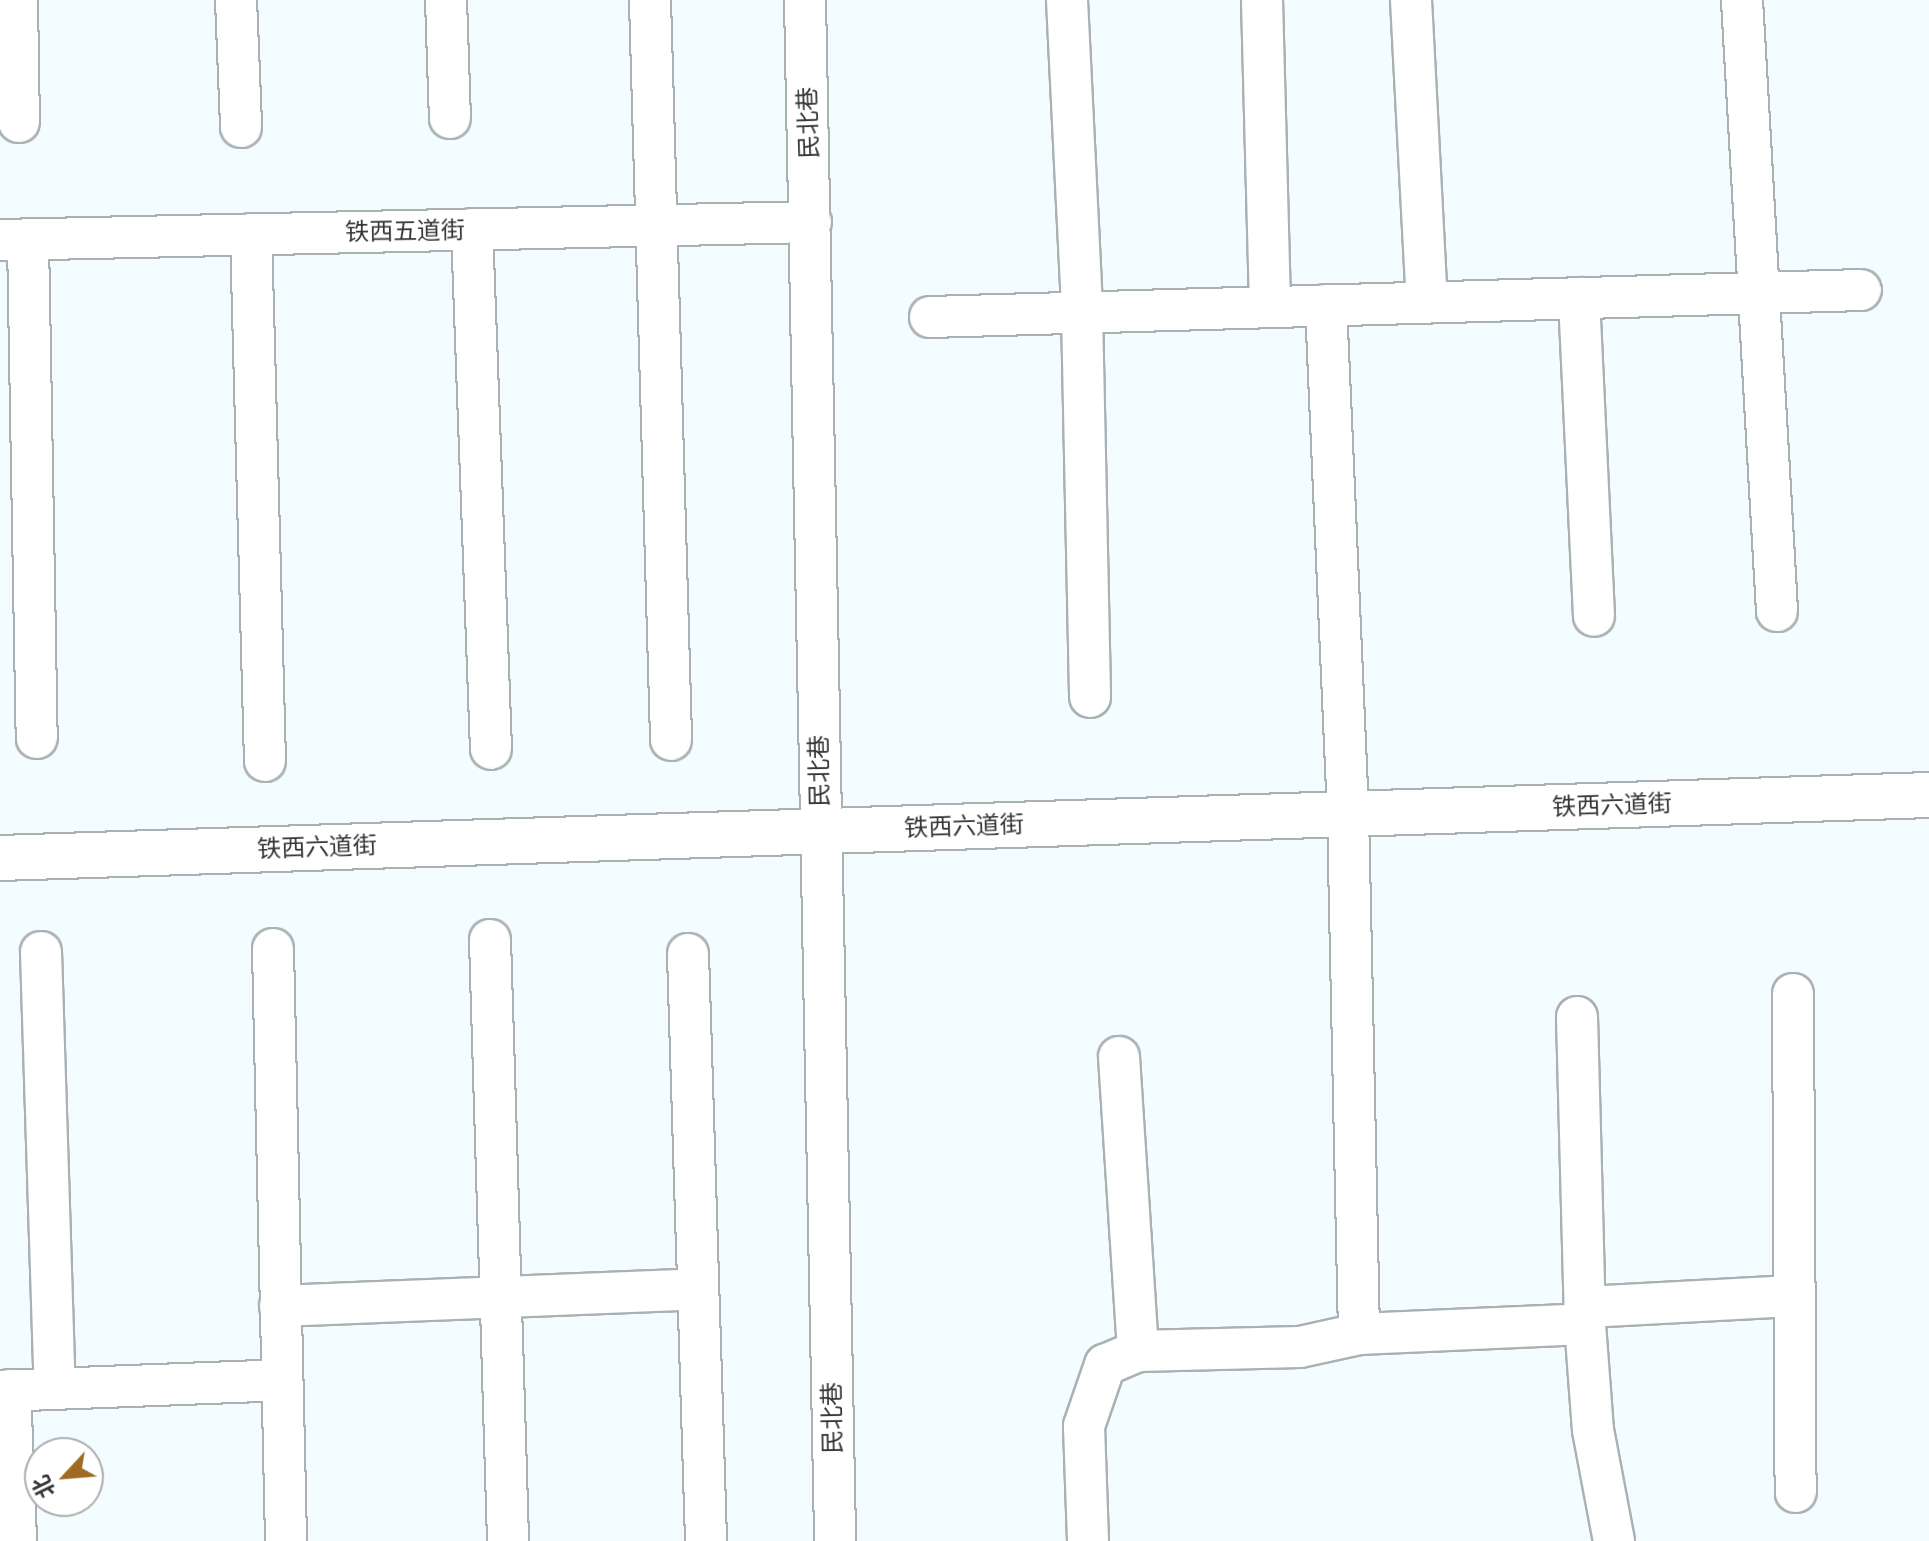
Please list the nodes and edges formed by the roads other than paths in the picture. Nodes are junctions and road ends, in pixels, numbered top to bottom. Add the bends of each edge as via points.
1 (17, 0) edge
2 (236, 0) edge
3 (446, 0) edge
4 (650, 0) edge
5 (805, 0) edge
6 (1067, 0) edge
7 (1262, 0) edge
8 (1411, 0) edge
9 (1742, 0) edge
10 (450, 118) dead end
11 (19, 122) dead end
12 (241, 127) dead end
13 (811, 222) junction
14 (658, 225) junction
15 (472, 229) junction
16 (251, 234) junction
17 (14, 240) edge
18 (1861, 290) dead end
19 (1760, 293) junction
20 (1579, 298) junction
21 (1427, 302) junction
22 (1326, 305) junction
23 (1270, 307) junction
24 (1082, 312) junction
25 (930, 317) dead end
26 (1777, 611) dead end
27 (1594, 616) dead end
28 (1090, 697) dead end
29 (37, 738) dead end
30 (671, 740) dead end
31 (491, 749) dead end
32 (265, 761) dead end
33 (1929, 795) edge
34 (1348, 813) junction
35 (820, 831) junction
36 (0, 858) edge
37 (490, 940) dead end
38 (273, 949) dead end
39 (41, 952) dead end
40 (688, 954) dead end
41 (1793, 994) dead end
42 (1577, 1017) dead end
43 (1119, 1057) dead end
44 (698, 1289) junction
45 (1791, 1296) junction
46 (501, 1300) junction
47 (280, 1306) junction
48 (1586, 1316) junction
49 (1359, 1334) junction
50 (1138, 1351) junction
51 (281, 1380) junction
52 (55, 1389) junction
53 (5, 1391) edge
54 (1796, 1492) dead end
55 (16, 1541) edge
56 (286, 1541) edge
57 (508, 1541) edge
58 (706, 1541) edge
59 (835, 1541) edge
60 (1088, 1541) edge
61 (1614, 1541) edge

1 - 11 street
2 - 12 street
3 - 10 street
4 - 14 street
5 - 13 street, 民北巷
6 - 24 street
7 - 23 street
8 - 21 street
9 - 19 street
13 - 14 street, 铁西五道街
13 - 35 street, 民北巷
14 - 15 street, 铁西五道街
14 - 30 street
15 - 16 street, 铁西五道街
15 - 31 street
16 - 17 street, 铁西五道街
16 - 32 street
17 - 29 street
18 - 19 street
19 - 20 street
19 - 26 street
20 - 21 street
20 - 27 street
21 - 22 street
22 - 23 street
22 - 34 street
23 - 24 street
24 - 25 street
24 - 28 street
33 - 34 main road, 铁西六道街
34 - 35 main road, 铁西六道街
34 - 49 street
35 - 36 main road, 铁西六道街
35 - 59 street, 民北巷
37 - 46 street
38 - 47 street
39 - 52 street
40 - 44 street
41 - 45 street
42 - 48 street
43 - 50 street
44 - 46 street
44 - 58 street
45 - 48 street
45 - 54 street
46 - 47 street
46 - 57 street
47 - 51 street
48 - 49 street
48 - 61 street via 1593,1430
49 - 50 street via 1300,1347
50 - 60 street via 1105,1365 1084,1426
51 - 52 street
51 - 56 street
52 - 53 street
53 - 55 street

